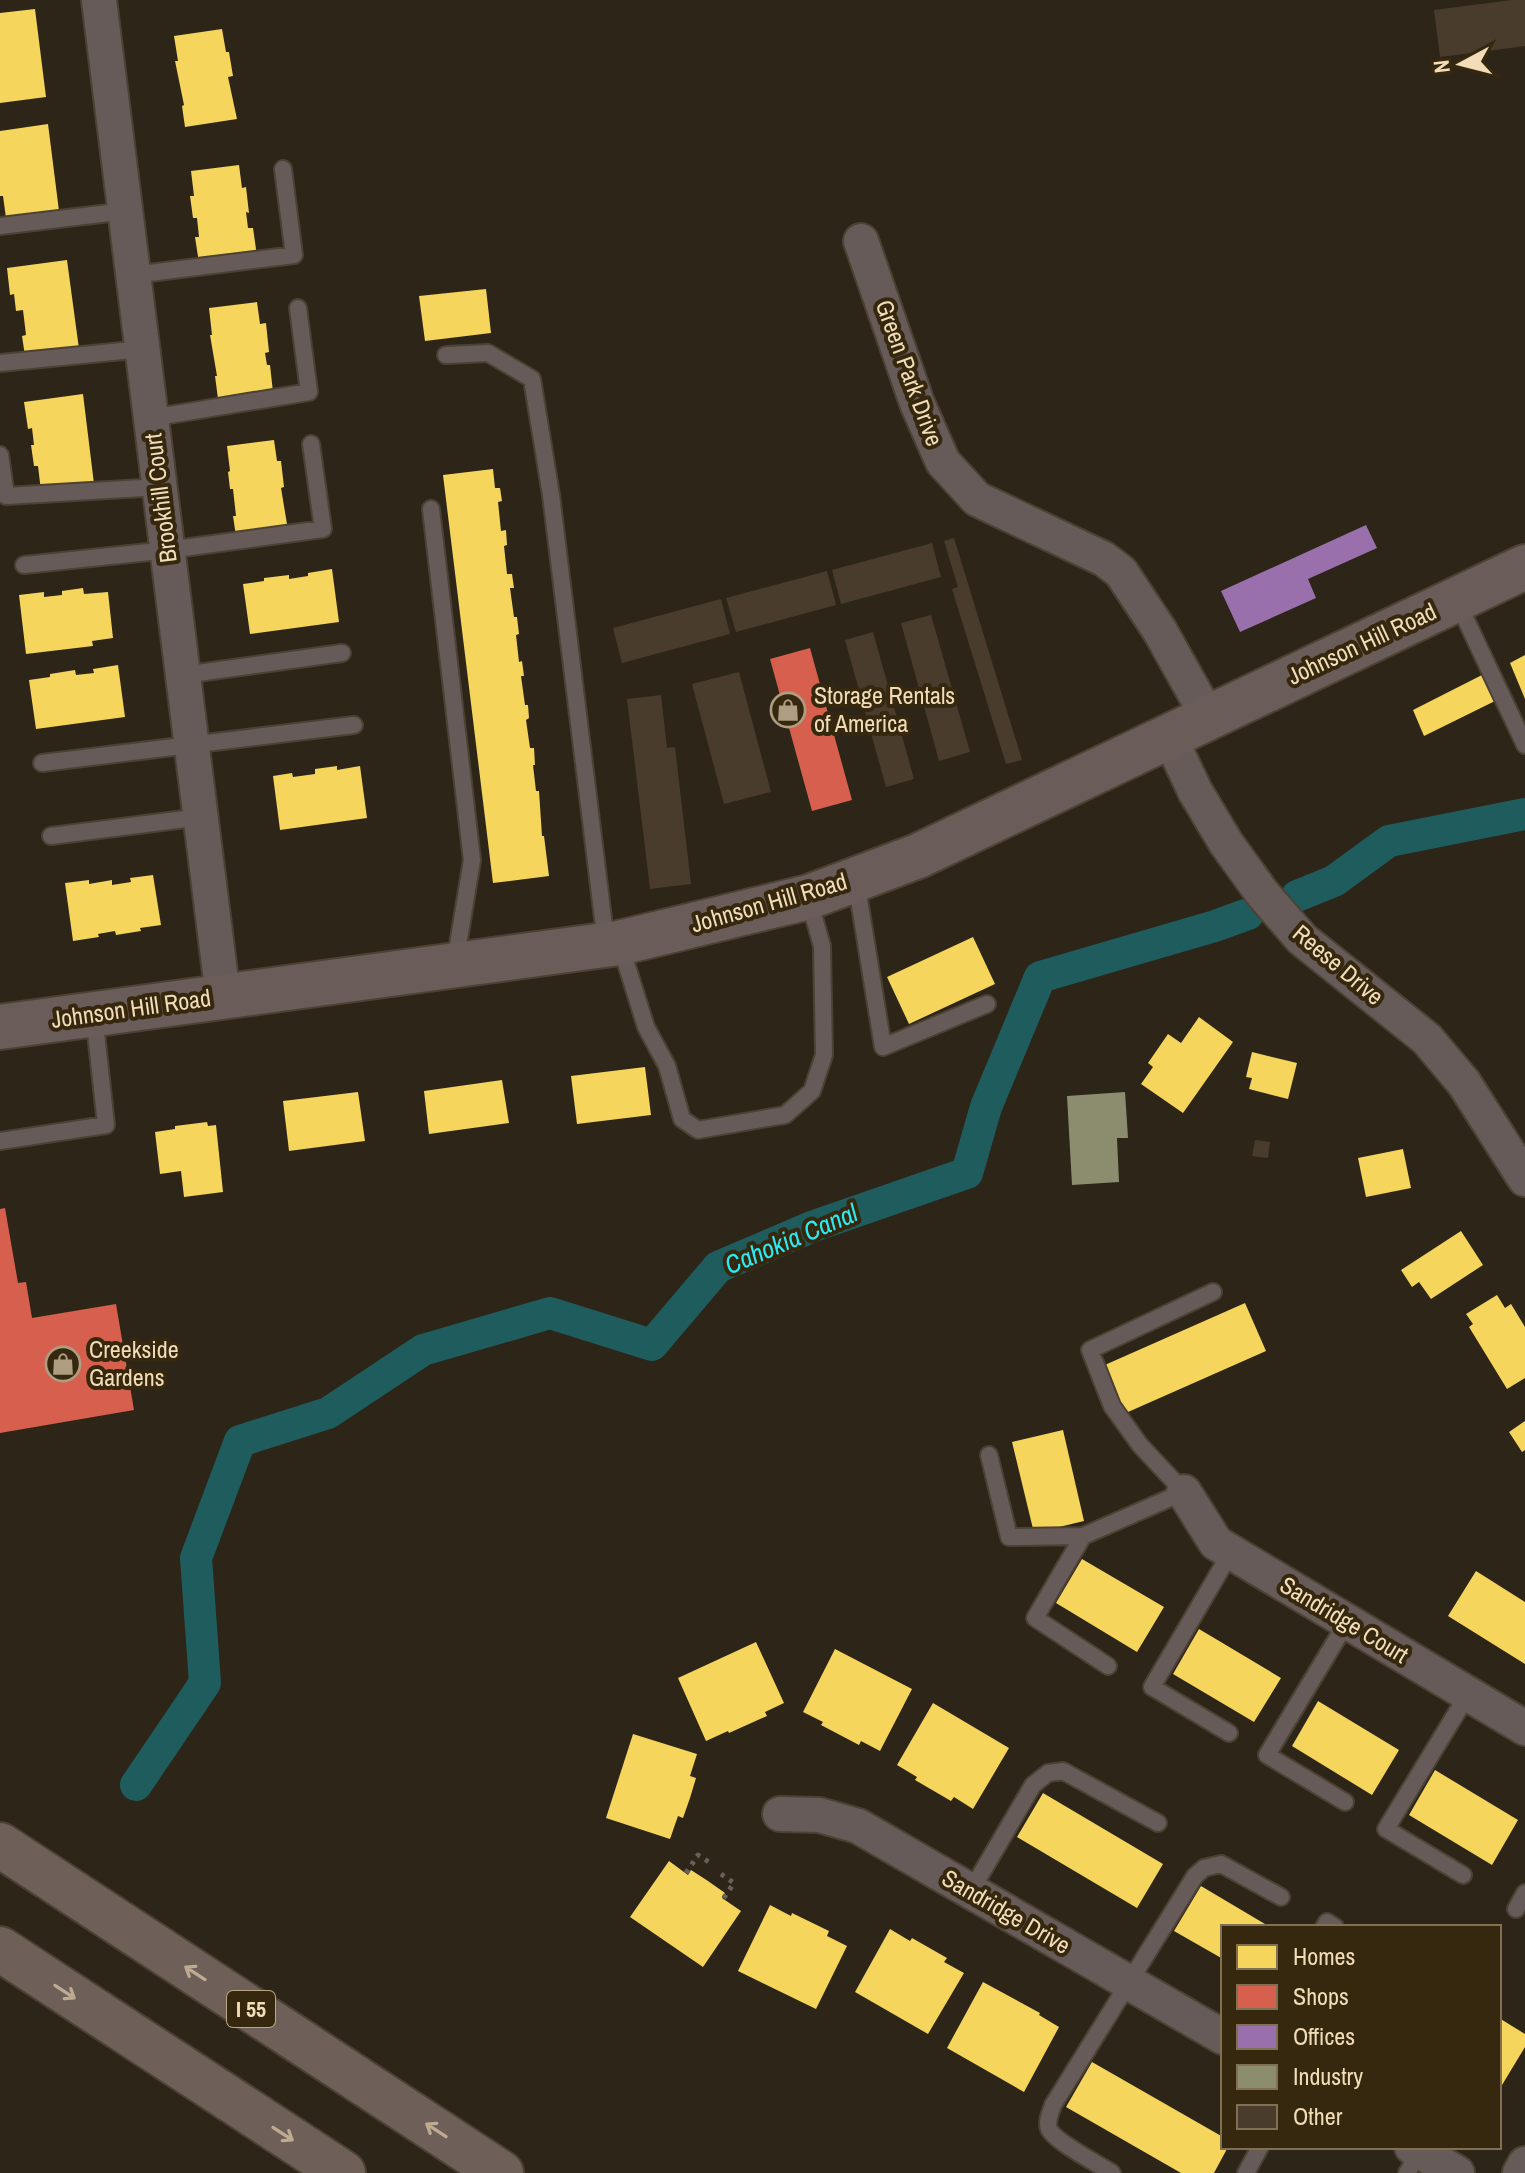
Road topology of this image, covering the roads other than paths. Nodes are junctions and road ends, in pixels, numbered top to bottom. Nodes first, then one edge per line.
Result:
1 (99, 0) edge
2 (283, 169) dead end
3 (126, 211) junction
4 (0, 226) edge
5 (861, 241) dead end
6 (133, 275) junction
7 (298, 308) dead end
8 (143, 349) junction
9 (446, 355) dead end
10 (0, 363) edge
11 (151, 418) junction
12 (311, 444) dead end
13 (0, 455) edge
14 (160, 487) junction
15 (431, 509) dead end
16 (168, 550) junction
17 (24, 565) dead end
18 (1525, 567) edge
19 (1456, 600) junction
20 (342, 653) dead end
21 (183, 675) junction
22 (1208, 717) junction
23 (354, 725) dead end
24 (1169, 736) junction
25 (192, 745) junction
26 (1525, 745) edge
27 (42, 763) dead end
28 (201, 817) junction
29 (51, 836) dead end
30 (855, 879) junction
31 (809, 897) junction
32 (613, 944) junction
33 (454, 965) junction
34 (223, 997) junction
35 (987, 1004) dead end
36 (94, 1014) junction
37 (0, 1027) edge
38 (0, 1141) edge
39 (1525, 1179) edge
40 (1213, 1292) dead end
41 (989, 1455) dead end
42 (1184, 1492) junction
43 (1083, 1536) junction
44 (1231, 1552) junction
45 (1347, 1622) junction
46 (1108, 1666) dead end
47 (1468, 1694) junction
48 (1525, 1728) edge
49 (1229, 1733) dead end
50 (1345, 1802) dead end
51 (780, 1814) dead end
52 (1158, 1823) dead end
53 (0, 1845) edge
54 (1463, 1875) dead end
55 (971, 1891) junction
56 (1525, 1893) edge
57 (1281, 1897) dead end
58 (1516, 1909) dead end
59 (0, 1949) edge
60 (1129, 1982) junction
61 (1221, 2036) edge
62 (1259, 2149) edge
63 (1413, 2157) edge
64 (1525, 2164) edge
65 (343, 2173) edge
66 (501, 2173) edge
67 (1112, 2173) edge
68 (1246, 2173) edge
69 (1457, 2173) edge
70 (1520, 2173) edge

1 - 3 street, Brookhill Court
2 - 6 lane
3 - 4 lane
3 - 6 street, Brookhill Court
5 - 22 street, Green Park Drive
6 - 8 street, Brookhill Court
7 - 11 lane
8 - 10 lane
8 - 11 street, Brookhill Court
9 - 32 lane
11 - 14 street, Brookhill Court
12 - 16 lane
13 - 14 lane
14 - 16 street, Brookhill Court
15 - 33 lane
16 - 17 lane
16 - 21 street, Brookhill Court
18 - 19 street, Johnson Hill Road
19 - 22 street, Johnson Hill Road
19 - 26 lane
20 - 21 lane
21 - 25 street, Brookhill Court
22 - 24 street, Johnson Hill Road
23 - 25 lane
24 - 30 street, Johnson Hill Road
24 - 39 street, Reese Drive
25 - 27 lane
25 - 28 street, Brookhill Court
28 - 29 lane
28 - 34 street, Brookhill Court
30 - 31 street, Johnson Hill Road
30 - 35 lane
31 - 32 street, Johnson Hill Road
31 - 32 lane
32 - 33 street, Johnson Hill Road
33 - 34 street, Johnson Hill Road
34 - 36 street, Johnson Hill Road
36 - 37 street, Johnson Hill Road
36 - 38 lane
40 - 42 lane
41 - 43 lane
42 - 43 lane
42 - 44 street, Sandridge Court
43 - 46 lane
44 - 45 street, Sandridge Court
44 - 49 lane
45 - 47 street, Sandridge Court
45 - 50 lane
47 - 48 street, Sandridge Court
47 - 54 lane
51 - 55 street, Sandridge Drive
52 - 55 lane
66 -> 53 highway, I 55
55 - 60 street, Sandridge Drive
56 - 58 lane
57 - 60 lane
59 -> 65 highway
60 - 61 street, Sandridge Drive
60 - 67 lane
62 - 68 lane
63 - 69 street
64 - 70 street

